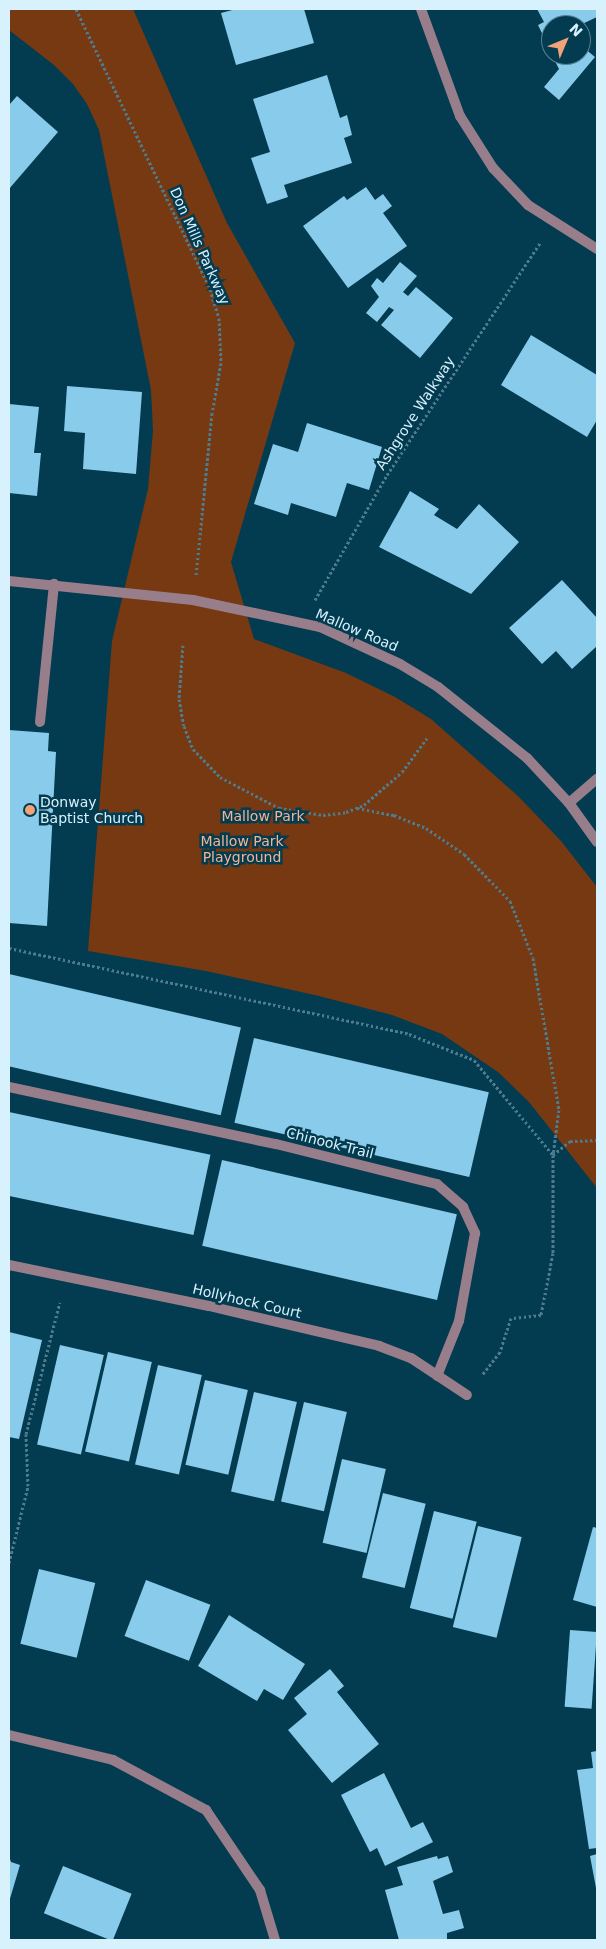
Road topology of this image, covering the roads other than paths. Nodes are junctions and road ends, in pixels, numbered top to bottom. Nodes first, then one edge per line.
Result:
1 (421, 9) edge
2 (597, 249) edge
3 (9, 581) edge
4 (54, 584) junction
5 (40, 722) dead end
6 (597, 779) edge
7 (569, 803) junction
8 (597, 842) edge
9 (9, 1087) edge
10 (9, 1266) edge
11 (437, 1376) junction
12 (467, 1395) road end
13 (9, 1735) edge
14 (274, 1940) edge

1 - 2 street
3 - 4 street, Mallow Road
4 - 5 street
4 - 7 street, Mallow Road
6 - 7 street
7 - 8 street, Mallow Road
9 - 11 street, Chinook Trail
10 - 11 street, Hollyhock Court
11 - 12 street, Hollyhock Court
13 - 14 street

